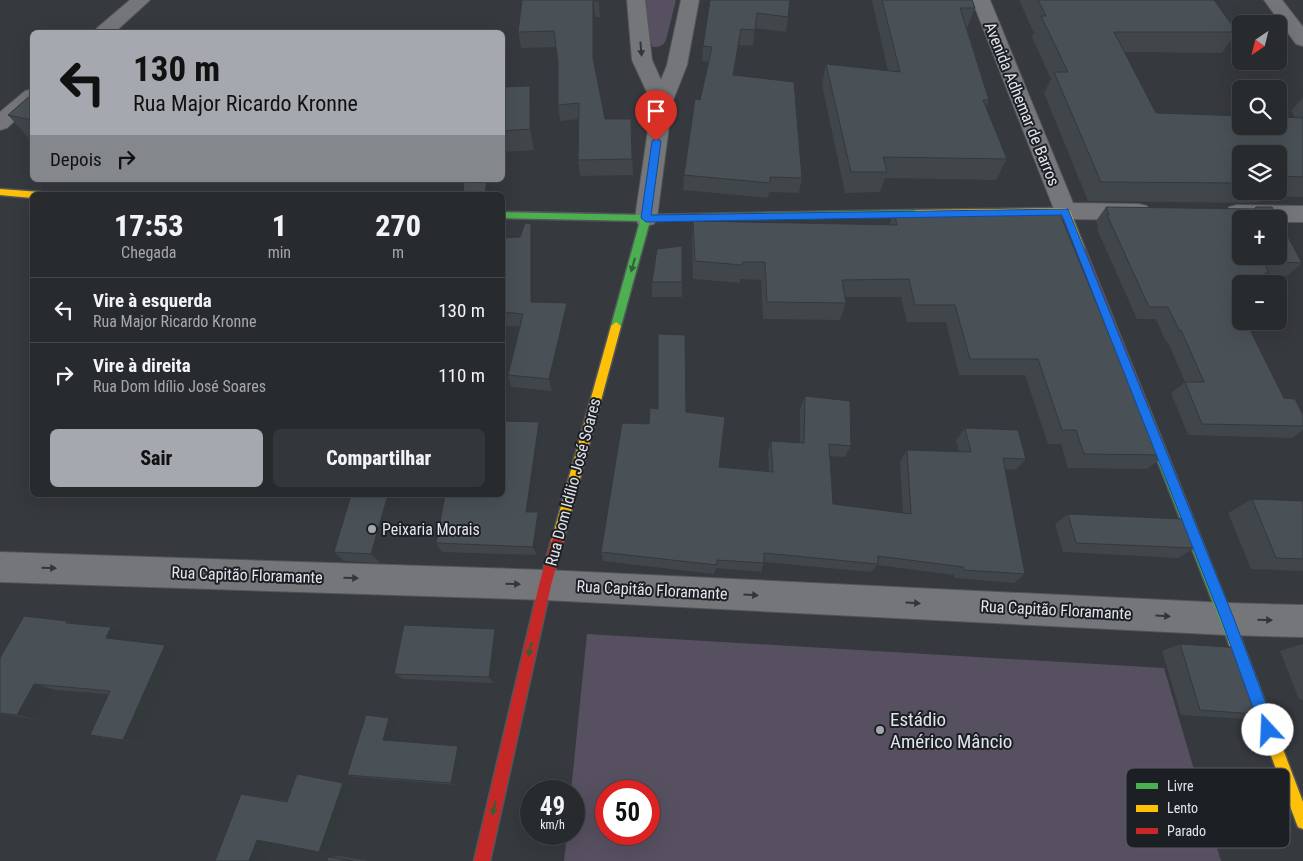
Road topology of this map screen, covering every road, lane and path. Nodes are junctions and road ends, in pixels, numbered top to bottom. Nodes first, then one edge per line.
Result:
1 (141, 0) edge
2 (636, 0) edge
3 (690, 0) edge
4 (981, 0) edge
5 (1273, 0) edge
6 (106, 30) edge
7 (1303, 40) edge
8 (30, 97) edge
9 (662, 103) junction
10 (0, 123) edge
11 (0, 192) edge
12 (30, 194) edge
13 (1065, 211) junction
14 (1164, 212) edge
15 (1214, 213) edge
16 (1303, 214) edge
17 (505, 215) edge
18 (646, 218) junction
19 (0, 567) edge
20 (545, 585) junction
21 (1227, 619) junction
22 (1303, 621) edge
23 (1283, 768) edge
24 (1290, 787) edge
25 (1303, 822) edge
26 (482, 861) edge

1 - 6 street
2 -> 9 street
3 - 9 street, Rua Dom Idílio José Soares
4 - 13 street, Avenida Adhemar de Barros
5 - 7 street
8 - 10 street
9 - 18 street, Rua Dom Idílio José Soares
11 - 12 main road
13 - 14 street
13 - 18 main road
13 - 21 main road, Avenida Adhemar de Barros
15 - 16 street
17 - 18 main road
18 -> 20 main road, Rua Dom Idílio José Soares
19 -> 20 street, Rua Capitão Floramante
20 -> 21 street, Rua Capitão Floramante
20 -> 26 main road, Rua Dom Idílio José Soares
21 -> 22 street, Rua Capitão Floramante
21 - 23 main road, Avenida Adhemar de Barros
24 - 25 main road, Avenida Adhemar de Barros

